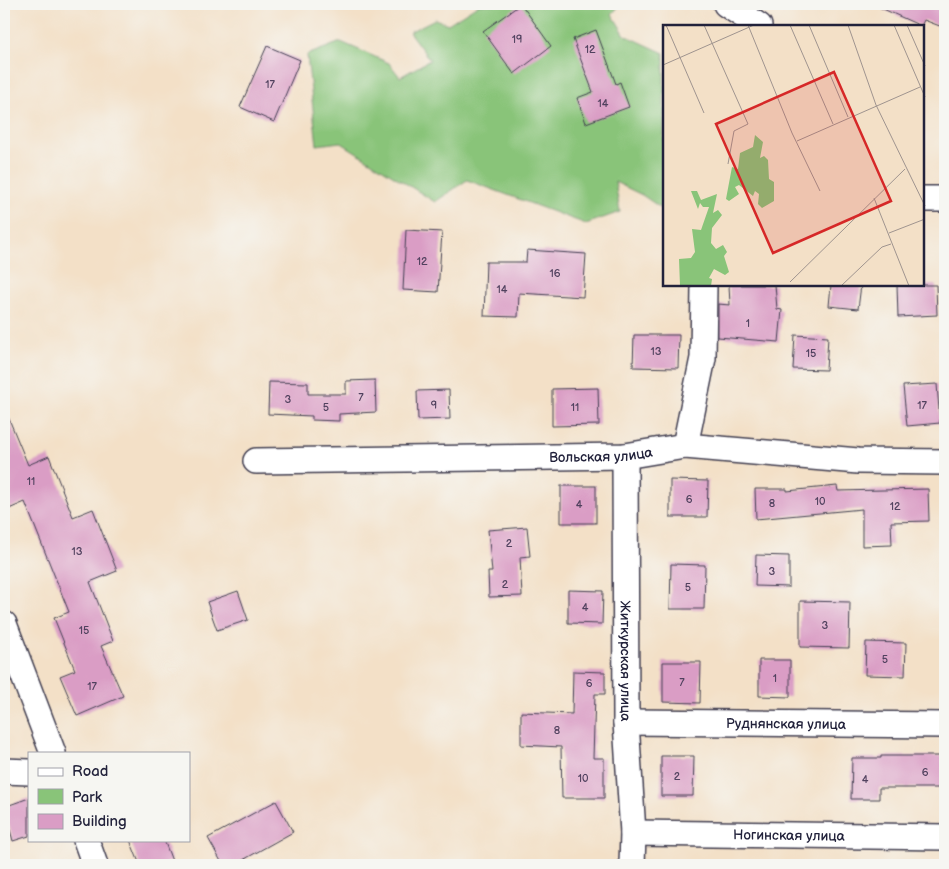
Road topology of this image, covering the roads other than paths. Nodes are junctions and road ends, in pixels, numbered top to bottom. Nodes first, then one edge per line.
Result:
1 (726, 4) edge
2 (758, 25) edge
3 (924, 199) edge
4 (945, 199) edge
5 (704, 286) edge
6 (685, 446) junction
7 (625, 456) junction
8 (256, 461) dead end
9 (945, 462) edge
10 (4, 624) edge
11 (626, 722) junction
12 (945, 726) edge
13 (53, 752) edge
14 (4, 771) edge
15 (28, 772) edge
16 (633, 833) junction
17 (945, 837) edge
18 (87, 842) edge
19 (95, 865) edge
20 (632, 865) edge

1 - 2 street
3 - 4 street
5 - 6 street
6 - 7 street, Вольская улица
6 - 9 street, Вольская улица
7 - 8 street, Вольская улица
7 - 11 street, Житкурская улица
10 - 13 street
11 - 12 street, Руднянская улица
11 - 16 street, Житкурская улица
14 - 15 street
16 - 17 street, Ногинская улица
16 - 20 street, Житкурская улица
18 - 19 street

